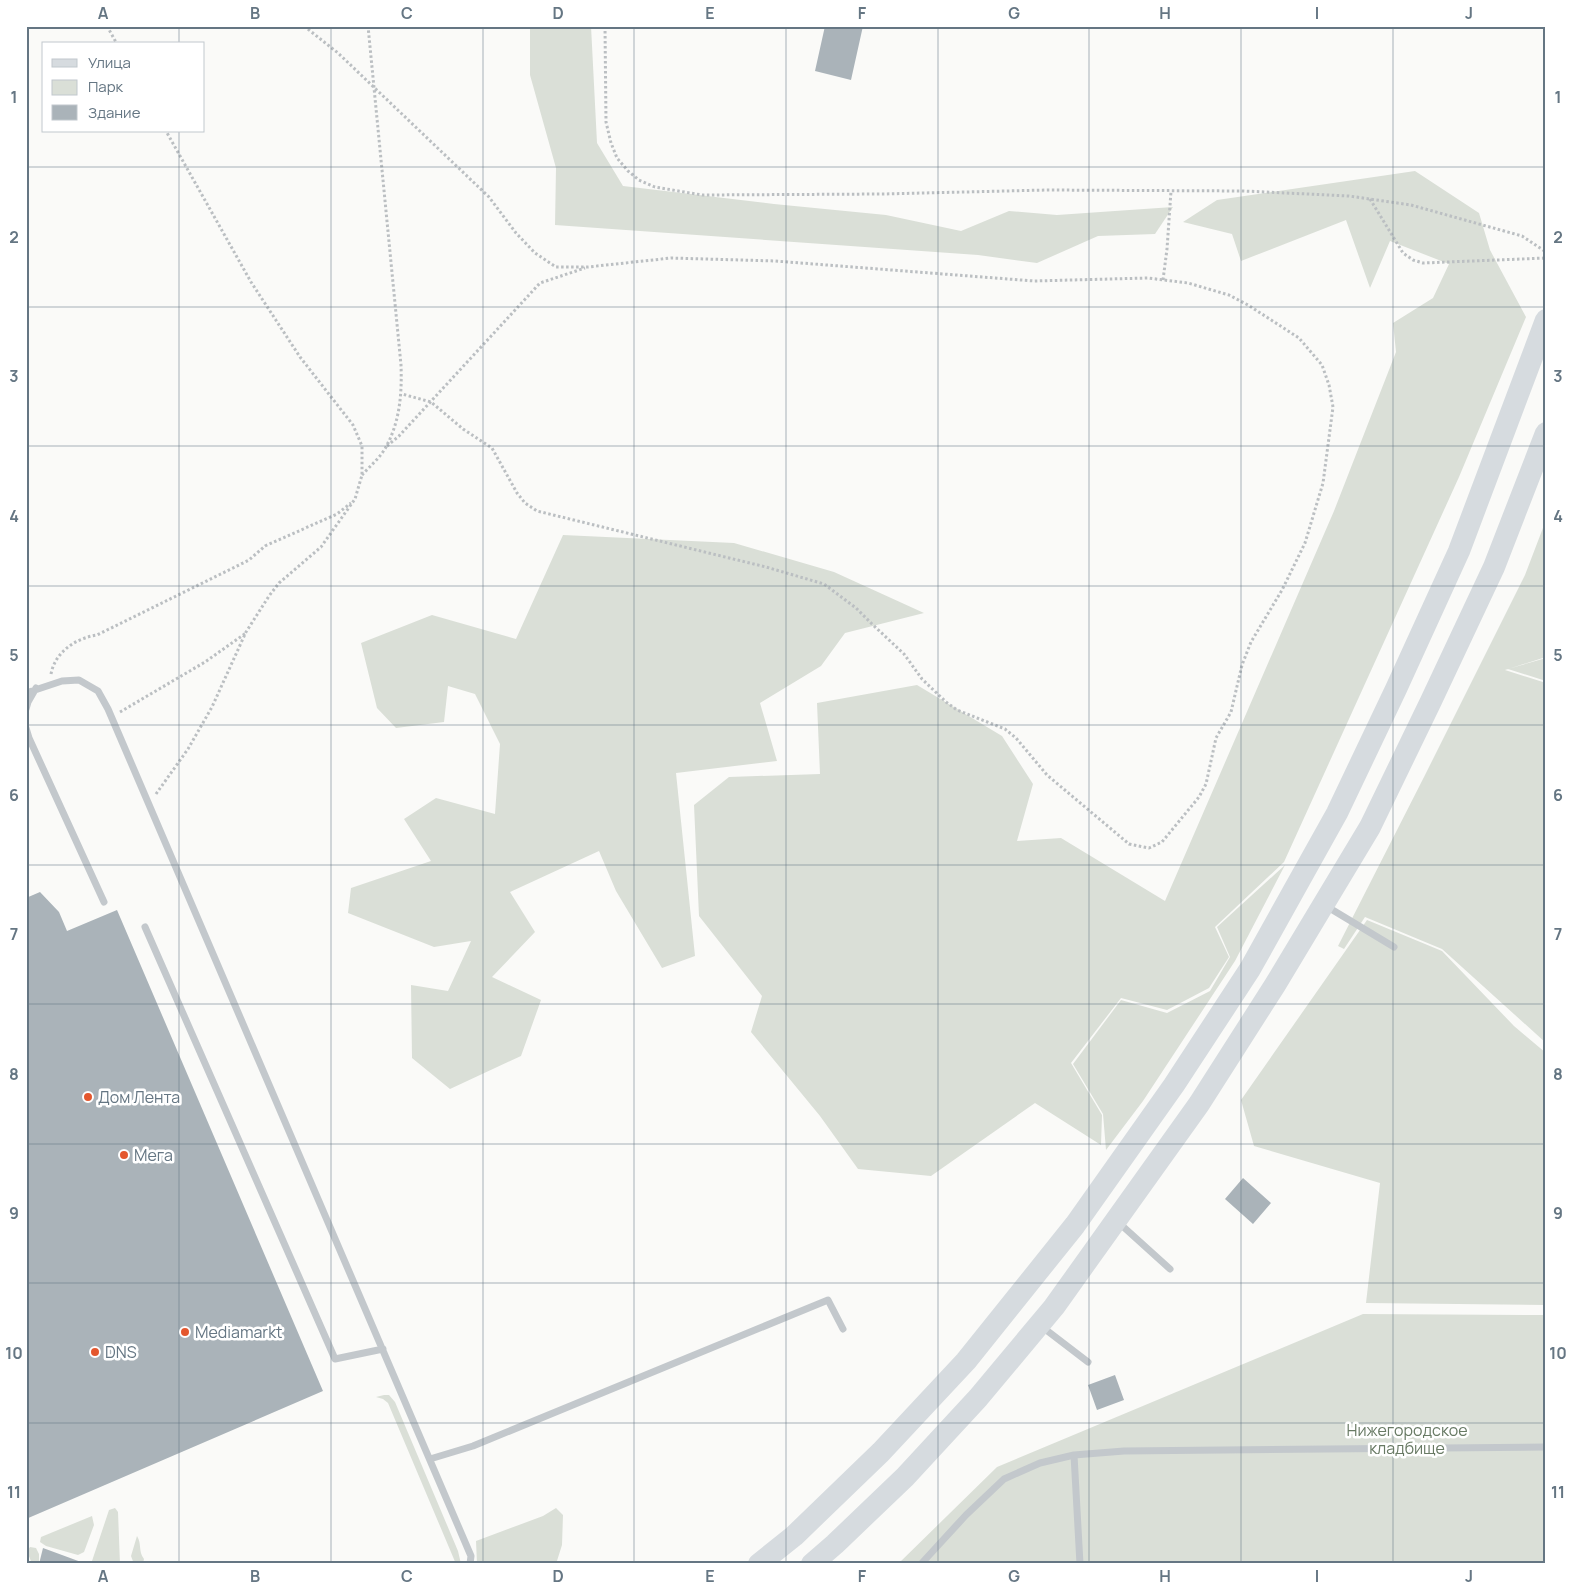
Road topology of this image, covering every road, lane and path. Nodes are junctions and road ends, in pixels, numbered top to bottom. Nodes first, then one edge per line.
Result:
1 (107, 26) edge
2 (304, 26) edge
3 (368, 26) edge
4 (605, 26) edge
5 (116, 42) edge
6 (374, 88) junction
7 (167, 132) edge
8 (1172, 191) junction
9 (1370, 198) junction
10 (1546, 252) edge
11 (1546, 258) edge
12 (588, 267) junction
13 (1162, 280) junction
14 (1546, 320) edge
15 (402, 394) junction
16 (431, 402) junction
17 (1546, 433) edge
18 (386, 447) junction
19 (362, 474) junction
20 (355, 499) junction
21 (246, 632) junction
22 (49, 685) junction
23 (37, 688) junction
24 (26, 693) edge
25 (26, 709) edge
26 (111, 717) junction
27 (26, 728) edge
28 (149, 804) junction
29 (104, 902) dead end
30 (1323, 904) junction
31 (144, 927) dead end
32 (1394, 947) dead end
33 (1116, 1221) junction
34 (1170, 1268) dead end
35 (1039, 1325) junction
36 (843, 1329) dead end
37 (383, 1349) junction
38 (1088, 1362) dead end
39 (1546, 1447) edge
40 (1074, 1454) junction
41 (430, 1459) junction
42 (470, 1564) edge
43 (759, 1564) edge
44 (812, 1564) edge
45 (921, 1564) edge
46 (1080, 1564) edge

1 - 5 path
2 - 6 path
3 - 6 path
4 - 8 path
6 - 12 path
6 - 15 path
7 - 19 path
8 - 9 path
8 - 13 path
9 - 10 path
9 - 11 path
12 - 13 path
12 - 16 path
13 - 16 path
14 - 43 main road
15 - 16 path
15 - 18 path
16 - 18 path
17 - 30 main road
18 - 19 path
19 - 20 path
20 - 21 path
20 - 22 path
21 - 26 path
21 - 28 path
22 - 23 lane
22 - 26 lane
23 - 24 lane
23 - 25 lane
26 - 28 lane
27 - 29 lane
28 - 37 lane
30 - 32 lane
30 - 33 main road
31 - 37 lane
33 - 34 lane
33 - 35 main road
35 - 38 lane
35 - 44 main road
36 - 41 lane
37 - 41 lane
39 - 40 lane
40 - 45 lane
40 - 46 lane
41 - 42 lane

